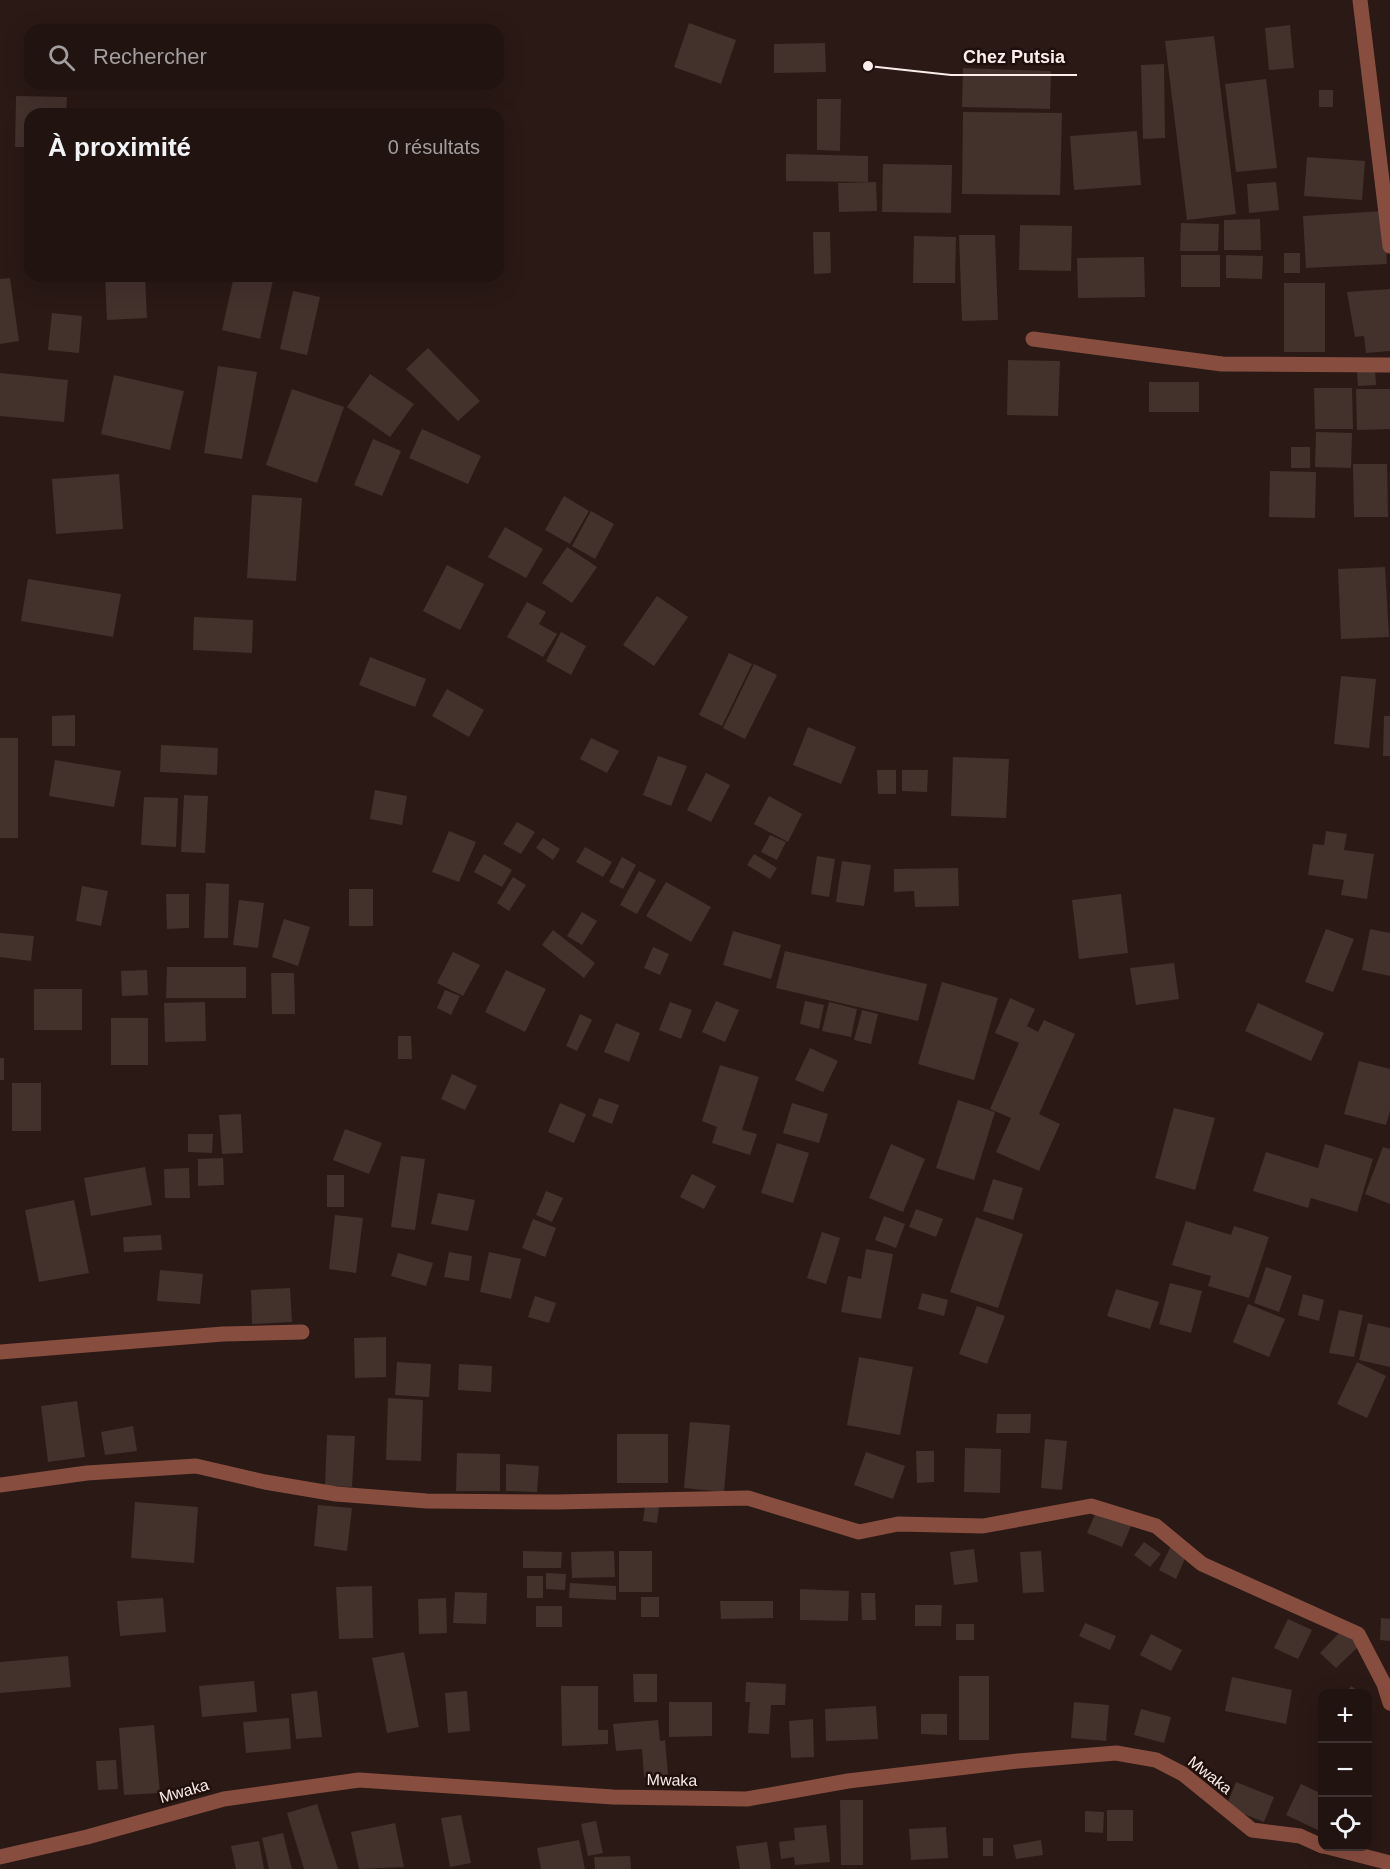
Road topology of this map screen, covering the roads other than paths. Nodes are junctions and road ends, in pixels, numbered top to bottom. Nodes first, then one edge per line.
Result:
1 (1360, 0) edge
2 (1390, 246) edge
3 (1033, 339) dead end
4 (1390, 365) edge
5 (302, 1332) dead end
6 (0, 1352) edge
7 (0, 1485) edge
8 (1390, 1703) edge
9 (1318, 1844) edge
10 (1343, 1851) edge
11 (0, 1857) edge
12 (1390, 1863) edge

1 - 2 street
3 - 4 street
5 - 6 street
7 - 8 street
9 - 11 street, Mwaka
10 - 12 street, Mwaka

